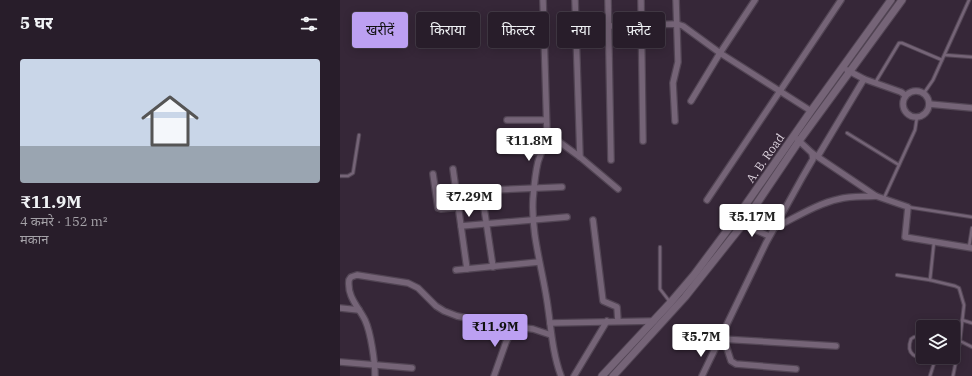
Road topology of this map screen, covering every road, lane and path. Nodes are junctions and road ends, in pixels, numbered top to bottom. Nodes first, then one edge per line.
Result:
1 (543, 0) edge
2 (576, 0) edge
3 (608, 0) edge
4 (641, 0) edge
5 (676, 0) edge
6 (755, 0) edge
7 (841, 0) edge
8 (891, 0) edge
9 (902, 0) edge
10 (969, 0) edge
11 (576, 12) edge
12 (641, 12) edge
13 (665, 24) edge
14 (677, 24) junction
15 (605, 26) edge
16 (608, 26) junction
17 (613, 26) edge
18 (577, 48) edge
19 (642, 48) edge
20 (720, 53) junction
21 (945, 55) junction
22 (972, 57) edge
23 (942, 60) junction
24 (843, 68) junction
25 (850, 73) junction
26 (864, 79) junction
27 (875, 84) junction
28 (782, 92) junction
29 (924, 93) junction
30 (905, 95) junction
31 (691, 101) dead end
32 (929, 104) junction
33 (972, 108) edge
34 (811, 111) junction
35 (917, 117) junction
36 (507, 120) dead end
37 (546, 120) junction
38 (674, 121) dead end
39 (847, 133) dead end
40 (547, 134) junction
41 (359, 135) dead end
42 (797, 138) junction
43 (643, 141) dead end
44 (503, 150) dead end
45 (541, 152) junction
46 (812, 153) junction
47 (818, 156) junction
48 (580, 157) junction
49 (611, 160) dead end
50 (899, 165) junction
51 (454, 169) dead end
52 (433, 174) dead end
53 (340, 176) edge
54 (562, 187) dead end
55 (534, 188) junction
56 (618, 189) dead end
57 (491, 190) dead end
58 (876, 196) junction
59 (884, 199) junction
60 (707, 200) dead end
61 (483, 201) dead end
62 (459, 207) junction
63 (908, 207) junction
64 (567, 217) dead end
65 (972, 217) edge
66 (533, 219) junction
67 (594, 220) dead end
68 (487, 224) junction
69 (743, 224) junction
70 (461, 226) junction
71 (774, 228) junction
72 (972, 228) edge
73 (769, 236) junction
74 (934, 242) junction
75 (660, 247) dead end
76 (970, 248) edge
77 (539, 262) junction
78 (493, 267) junction
79 (467, 269) junction
80 (456, 270) dead end
81 (897, 275) dead end
82 (930, 280) junction
83 (671, 302) junction
84 (340, 308) edge
85 (359, 310) junction
86 (654, 320) junction
87 (962, 320) junction
88 (607, 321) junction
89 (618, 321) junction
90 (550, 323) junction
91 (972, 323) edge
92 (514, 327) junction
93 (552, 335) junction
94 (916, 337) edge
95 (722, 339) junction
96 (960, 341) joint
97 (836, 346) dead end
98 (972, 347) edge
99 (916, 356) edge
100 (340, 362) edge
101 (933, 364) edge
102 (955, 364) edge
103 (375, 365) junction
104 (412, 368) dead end
105 (796, 369) dead end
106 (703, 375) edge
107 (375, 376) edge
108 (494, 376) edge
109 (561, 376) edge
110 (574, 376) edge
111 (602, 376) edge
112 (613, 376) edge
113 (930, 376) edge
114 (953, 376) edge

1 - 37 street
2 - 11 street
3 - 16 street
4 - 12 street
5 - 14 street
6 - 20 street
7 - 28 street
8 - 24 main road, A. B. Road
9 - 25 main road, A. B. Road
10 - 21 lane
13 - 14 street
14 - 20 street
14 - 38 street
15 - 16 street
16 - 17 street
16 - 49 street
18 - 48 street
19 - 43 street
20 - 28 street
20 - 31 street
21 - 22 lane
21 - 23 lane
23 - 27 lane
23 - 29 lane
24 - 25 street
24 - 34 main road, A. B. Road
25 - 26 street
25 - 42 main road, A. B. Road
26 - 27 street
26 - 47 street
27 - 30 street
28 - 34 street
28 - 60 street
29 - 30 street
29 - 32 street
30 - 35 street
32 - 33 street
32 - 35 street
34 - 42 main road, A. B. Road
35 - 50 lane
36 - 37 street
37 - 40 street
39 - 50 lane
40 - 45 street
40 - 48 street
41 - 53 lane
42 - 46 street
42 - 69 main road, A. B. Road
42 - 83 main road, A. B. Road
44 - 45 street
45 - 55 street
46 - 47 street
46 - 71 street
47 - 58 street
48 - 56 street
50 - 59 lane
51 - 62 street
52 - 62 street
54 - 55 street
55 - 57 street
55 - 66 street
58 - 59 street
58 - 71 street
59 - 63 street
61 - 68 street
62 - 70 street
63 - 65 lane
63 - 74 street
64 - 66 street
66 - 68 street
66 - 77 street
67 - 89 street
68 - 70 street
68 - 78 street
69 - 73 street
69 - 112 main road, A. B. Road
70 - 79 street
71 - 73 street
72 - 76 lane
73 - 95 street
74 - 76 street
74 - 82 lane
75 - 83 lane
77 - 78 street
77 - 90 street
78 - 79 street
79 - 80 street
81 - 82 lane
82 - 87 lane
83 - 86 main road, A. B. Road
84 - 85 street
85 - 92 street
85 - 103 street
86 - 89 street
86 - 111 main road, A. B. Road
87 - 91 lane
87 - 96 lane
88 - 89 street
88 - 90 street
88 - 110 street
90 - 93 street
92 - 93 street
92 - 108 street
93 - 109 street
94 - 99 lane
95 - 97 street
95 - 105 street
95 - 106 street
96 - 98 lane
100 - 103 street
101 - 113 lane
102 - 114 lane
103 - 104 street
103 - 107 street

